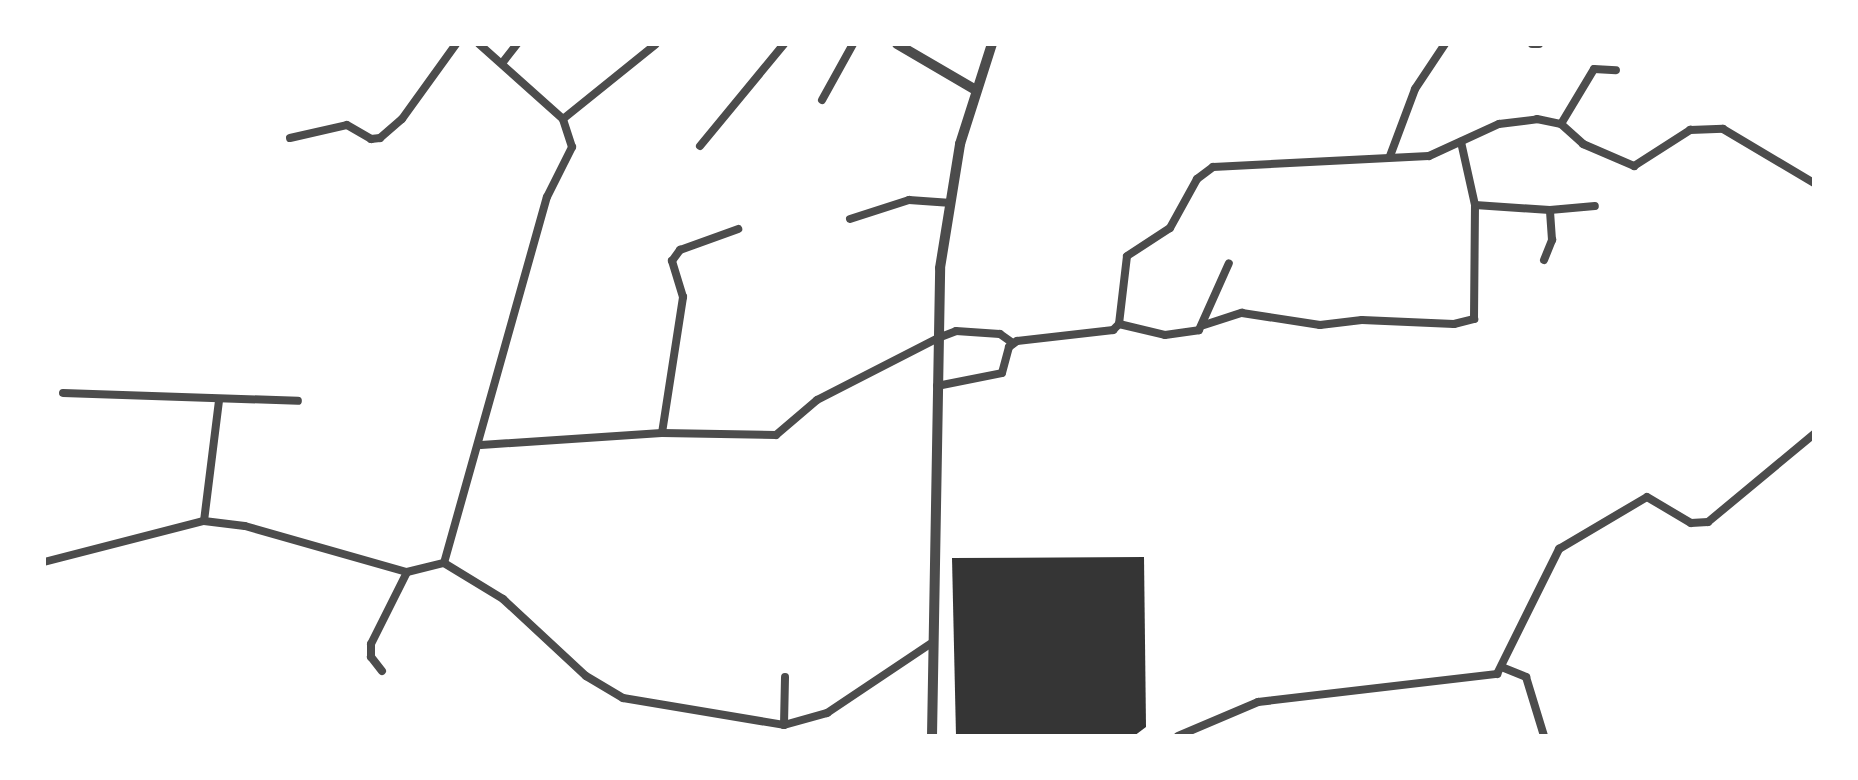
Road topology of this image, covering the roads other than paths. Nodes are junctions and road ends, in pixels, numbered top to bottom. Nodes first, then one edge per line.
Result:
1 (456, 44) edge
2 (479, 44) edge
3 (517, 44) edge
4 (656, 44) edge
5 (784, 44) edge
6 (853, 44) edge
7 (897, 44) edge
8 (992, 44) edge
9 (1445, 44) edge
10 (1532, 44) edge
11 (1539, 44) edge
12 (503, 62) junction
13 (1616, 70) dead end
14 (974, 89) junction
15 (822, 100) dead end
16 (563, 119) junction
17 (1561, 124) junction
18 (290, 138) dead end
19 (1461, 142) junction
20 (700, 146) dead end
21 (1390, 156) junction
22 (1814, 183) edge
23 (948, 203) junction
24 (1475, 205) junction
25 (1595, 206) dead end
26 (1550, 210) junction
27 (850, 219) dead end
28 (738, 229) dead end
29 (1544, 260) dead end
30 (1229, 263) dead end
31 (1119, 324) junction
32 (1204, 325) junction
33 (938, 338) junction
34 (1013, 343) junction
35 (937, 386) junction
36 (63, 393) dead end
37 (219, 400) junction
38 (298, 401) dead end
39 (662, 433) junction
40 (1814, 434) edge
41 (481, 445) junction
42 (204, 521) junction
43 (44, 562) edge
44 (444, 563) junction
45 (407, 572) junction
46 (930, 644) junction
47 (1504, 668) junction
48 (382, 671) dead end
49 (785, 677) dead end
50 (784, 725) junction
51 (932, 736) edge
52 (1178, 736) edge
53 (1544, 736) edge

1 - 18 street
2 - 12 street
3 - 12 street
4 - 16 street
5 - 20 street
6 - 15 street
7 - 14 street
8 - 14 street
9 - 21 street
10 - 11 street
12 - 16 street
13 - 17 street
14 - 23 street
16 - 41 street
17 - 19 street
17 - 22 street
19 - 21 street
19 - 24 street
21 - 31 street
23 - 27 street
23 - 33 street
24 - 26 street
24 - 32 street
25 - 26 street
26 - 29 street
28 - 39 street
30 - 32 street
31 - 32 street
31 - 34 street
33 - 34 street
33 - 35 street
33 - 39 street
34 - 35 street
35 - 46 street
36 - 37 street
37 - 38 street
37 - 42 street
39 - 41 street
40 - 47 street
41 - 44 street
42 - 43 street
42 - 45 street
44 - 45 street
44 - 50 street
45 - 48 street
46 - 50 street
46 - 51 street
47 - 52 street
47 - 53 street
49 - 50 street

